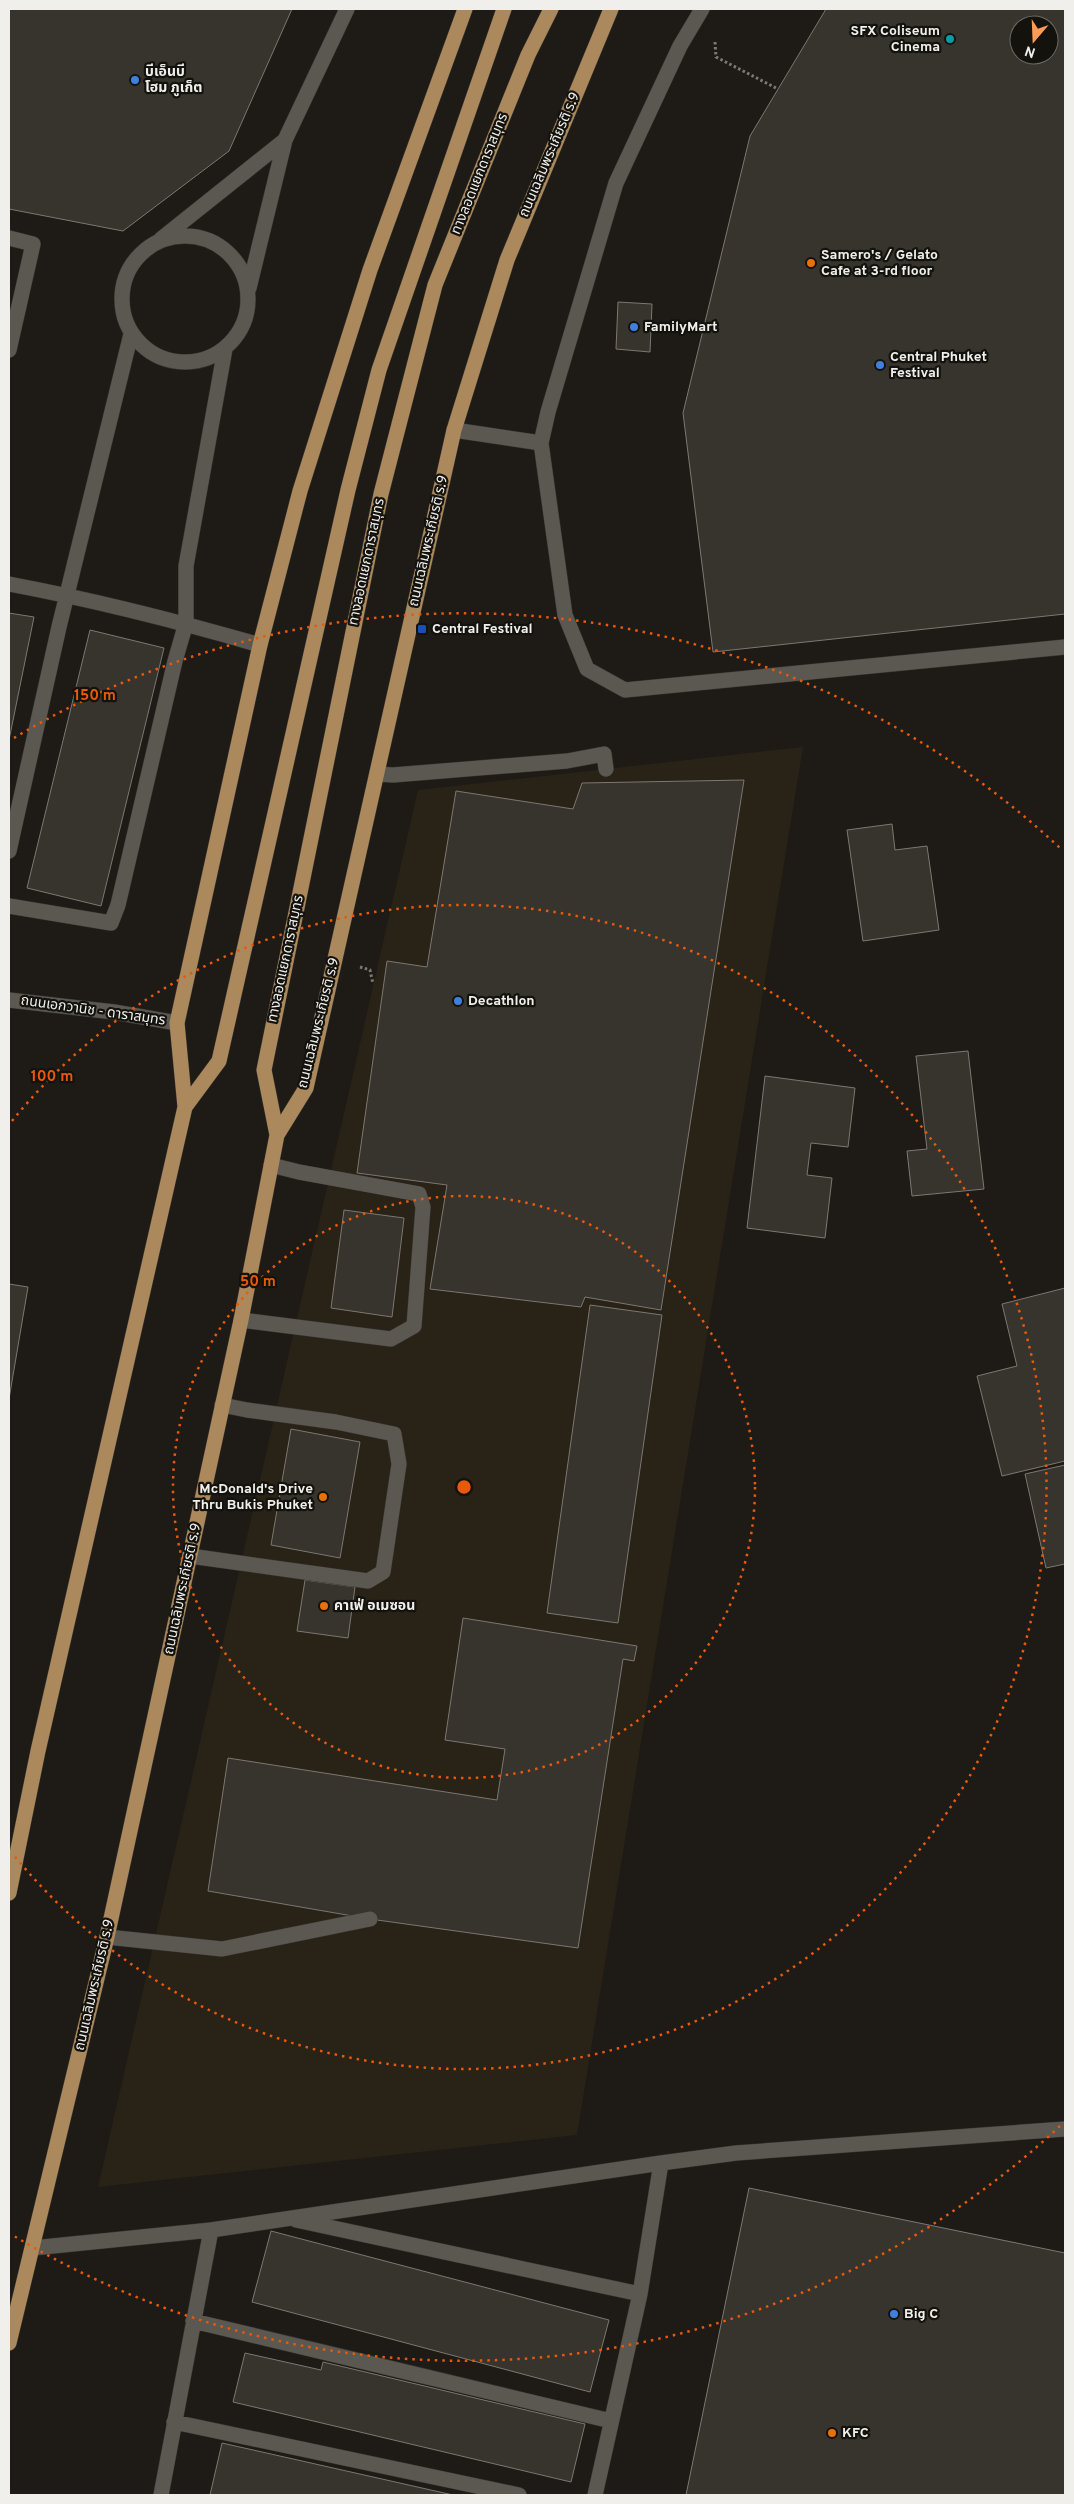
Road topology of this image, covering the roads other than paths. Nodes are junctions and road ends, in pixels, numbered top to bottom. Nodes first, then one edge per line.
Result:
1 (347, 9) edge
2 (465, 9) edge
3 (504, 9) edge
4 (551, 9) edge
5 (611, 9) edge
6 (702, 9) edge
7 (285, 140) junction
8 (9, 238) edge
9 (156, 243) junction
10 (247, 295) junction
11 (131, 334) junction
12 (225, 349) junction
13 (9, 350) edge
14 (454, 430) junction
15 (541, 443) junction
16 (9, 584) edge
17 (67, 595) junction
18 (186, 623) junction
19 (260, 645) junction
20 (1065, 647) edge
21 (606, 769) dead end
22 (377, 774) junction
23 (9, 851) edge
24 (9, 906) edge
25 (9, 1000) edge
26 (177, 1023) junction
27 (185, 1107) junction
28 (277, 1135) junction
29 (271, 1165) junction
30 (241, 1320) junction
31 (222, 1405) junction
32 (190, 1556) junction
33 (9, 1892) edge
34 (370, 1919) dead end
35 (107, 1937) junction
36 (1065, 2129) edge
37 (661, 2163) junction
38 (287, 2218) junction
39 (211, 2230) junction
40 (33, 2248) junction
41 (640, 2294) junction
42 (194, 2321) junction
43 (9, 2343) edge
44 (611, 2421) junction
45 (174, 2422) junction
46 (161, 2495) edge
47 (518, 2495) edge
48 (595, 2495) edge

1 - 7 street
2 - 19 main road
3 - 27 main road, ทางลอดแยกดาราสมุทร
4 - 28 main road, ทางลอดแยกดาราสมุทร
5 - 14 main road, ถนนเฉลิมพระเกียรติ ร.9
6 - 15 street
7 - 9 street
7 - 10 street
8 - 13 street
9 - 10 street
9 - 11 street
10 - 12 street
11 - 12 street
11 - 17 street
12 - 18 street
14 - 15 street
14 - 22 main road, ถนนเฉลิมพระเกียรติ ร.9
15 - 20 street
16 - 17 street
17 - 18 street
17 - 23 street
18 - 19 street
18 - 24 street
19 - 26 main road
21 - 22 street
22 - 28 main road, ถนนเฉลิมพระเกียรติ ร.9
25 - 26 street, ถนนเอกวานิช - ดาราสมุทร
26 - 27 main road
27 - 33 main road
28 - 29 main road, ถนนเฉลิมพระเกียรติ ร.9
29 - 30 main road, ถนนเฉลิมพระเกียรติ ร.9
29 - 30 street
30 - 31 main road, ถนนเฉลิมพระเกียรติ ร.9
31 - 32 main road, ถนนเฉลิมพระเกียรติ ร.9
31 - 32 street
32 - 35 main road, ถนนเฉลิมพระเกียรติ ร.9
34 - 35 street
35 - 40 main road, ถนนเฉลิมพระเกียรติ ร.9
36 - 37 street
37 - 38 street
37 - 41 street
38 - 39 street
38 - 41 street
39 - 40 street
39 - 42 street
40 - 43 main road, ถนนเฉลิมพระเกียรติ ร.9
41 - 44 street
42 - 44 street
42 - 45 street
44 - 48 street
45 - 46 street
45 - 47 street

